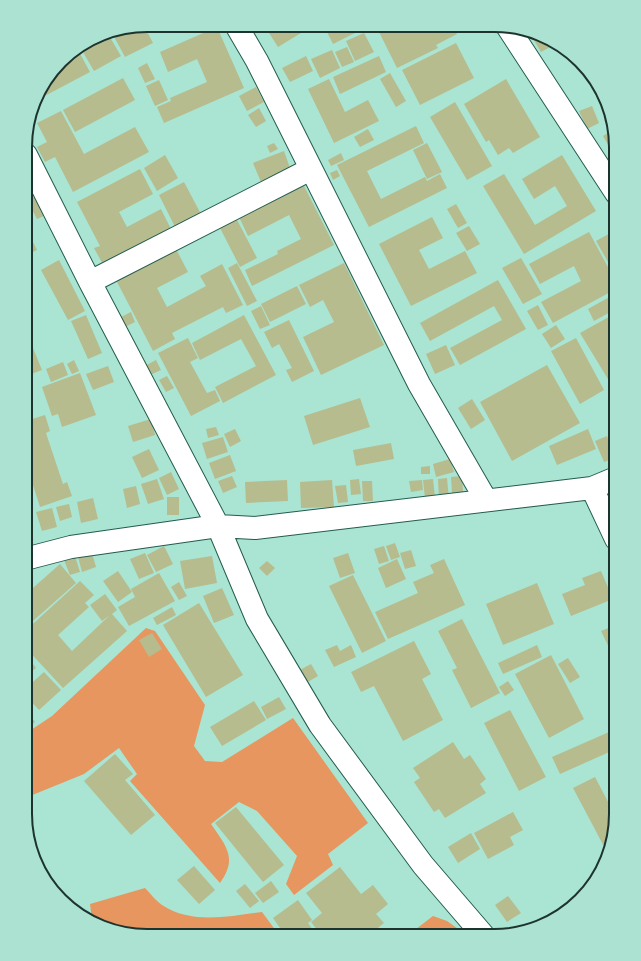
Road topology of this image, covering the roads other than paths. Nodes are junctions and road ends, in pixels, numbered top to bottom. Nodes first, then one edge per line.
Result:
1 (240, 32) edge
2 (512, 34) edge
3 (32, 167) edge
4 (312, 169) junction
5 (609, 182) edge
6 (90, 282) junction
7 (609, 481) edge
8 (592, 488) junction
9 (486, 500) junction
10 (609, 524) edge
11 (218, 526) junction
12 (32, 557) edge
13 (478, 929) edge

1 - 4 street
2 - 5 street
3 - 6 street
4 - 6 street
4 - 9 street
6 - 11 street
7 - 8 street
8 - 9 street
8 - 10 street
9 - 11 street
11 - 12 street
11 - 13 street

